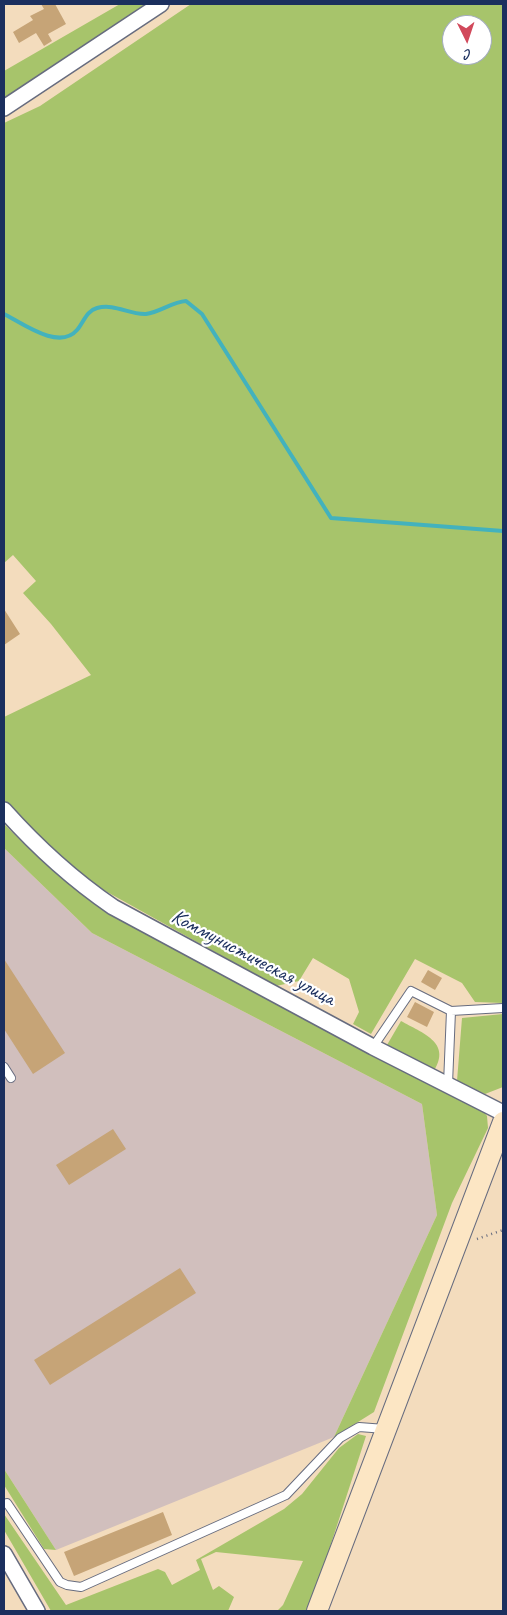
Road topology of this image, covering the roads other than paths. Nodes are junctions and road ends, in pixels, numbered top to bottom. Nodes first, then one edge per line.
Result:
1 (161, 4) edge
2 (4, 108) edge
3 (4, 810) edge
4 (503, 1008) edge
5 (451, 1011) junction
6 (373, 1047) junction
7 (4, 1067) edge
8 (11, 1078) dead end
9 (448, 1084) junction
10 (503, 1113) edge
11 (503, 1122) edge
12 (385, 1429) junction
13 (4, 1504) edge
14 (4, 1554) edge
15 (37, 1611) edge
16 (317, 1611) edge

1 - 2 street
3 - 6 street, Коммунистическая улица
4 - 5 lane
5 - 6 lane
5 - 9 lane
6 - 9 street, Коммунистическая улица
7 - 8 lane
9 - 10 street, Коммунистическая улица
11 - 12 street
12 - 13 lane
12 - 16 street
14 - 15 street

